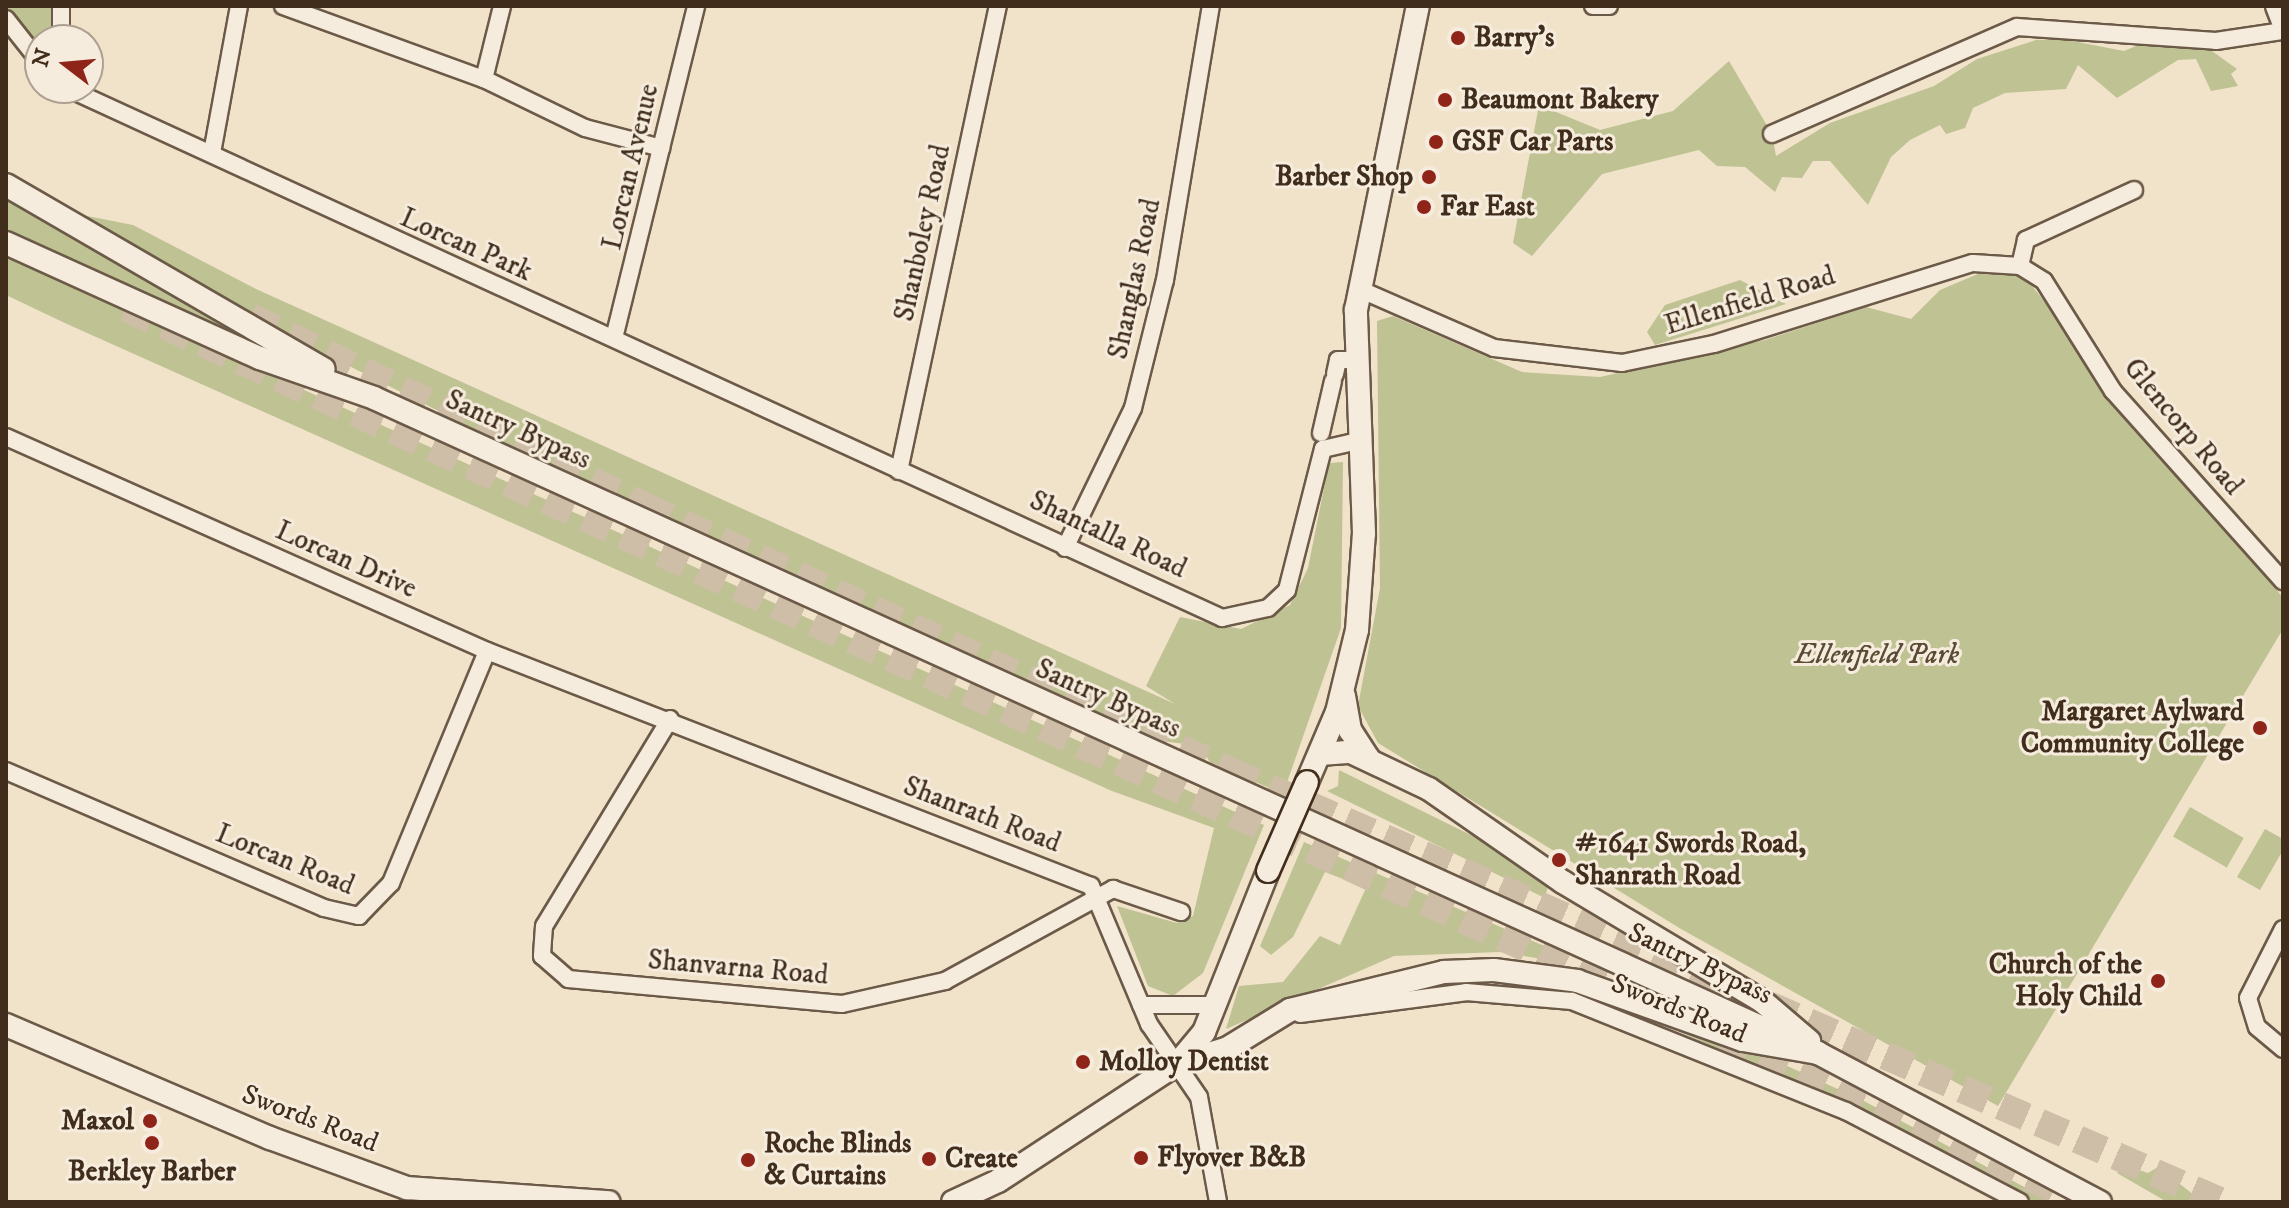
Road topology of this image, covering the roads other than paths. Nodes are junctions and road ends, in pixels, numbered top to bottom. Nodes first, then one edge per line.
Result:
1 (239, 6) edge
2 (283, 6) edge
3 (502, 6) edge
4 (696, 6) edge
5 (998, 6) edge
6 (1211, 6) edge
7 (1418, 6) edge
8 (1593, 6) edge
9 (1609, 6) edge
10 (2277, 6) edge
11 (6, 19) edge
12 (2283, 22) edge
13 (2283, 31) edge
14 (24, 42) edge
15 (484, 79) junction
16 (101, 104) edge
17 (1772, 134) dead end
18 (661, 148) junction
19 (212, 153) junction
20 (6, 185) edge
21 (2134, 190) dead end
22 (6, 243) edge
23 (2020, 266) junction
24 (1359, 289) junction
25 (614, 338) junction
26 (1355, 360) junction
27 (374, 398) junction
28 (734, 398) joint
29 (1329, 398) junction
30 (1357, 400) junction
31 (1321, 433) dead end
32 (6, 437) edge
33 (1359, 441) junction
34 (899, 471) junction
35 (1065, 548) junction
36 (2283, 581) edge
37 (487, 651) junction
38 (1343, 686) junction
39 (670, 719) junction
40 (1320, 754) junction
41 (1370, 760) junction
42 (6, 771) edge
43 (1097, 895) junction
44 (1181, 912) dead end
45 (2283, 929) edge
46 (1141, 1005) junction
47 (1211, 1005) junction
48 (1290, 1010) junction
49 (6, 1025) edge
50 (2283, 1049) edge
51 (1818, 1053) junction
52 (1177, 1064) junction
53 (570, 1201) edge
54 (609, 1202) edge
55 (953, 1202) edge
56 (1218, 1202) edge
57 (2020, 1202) edge
58 (2100, 1202) edge

1 - 19 street
2 - 15 street
3 - 15 street
4 - 18 street, Lorcan Avenue
5 - 34 street, Shanboley Road
6 - 35 street, Shanglas Road
7 - 24 main road
8 - 9 street
10 - 12 main road
11 - 14 street
13 - 17 street
15 - 18 street
16 - 19 street, Lorcan Park
18 - 25 street, Lorcan Avenue
19 - 25 street, Lorcan Park
20 - 27 main road, Santry Bypass
21 - 23 street
22 - 27 main road, Santry Bypass
23 - 24 street, Ellenfield Road
23 - 36 street, Glencorp Road
24 - 26 main road
25 - 28 street, Lorcan Park
26 - 29 street
26 - 30 main road
27 - 51 main road, Santry Bypass
28 - 34 street, Shantalla Road
29 - 30 street
29 - 31 street
30 - 33 main road
32 - 37 street, Lorcan Drive
33 - 35 street, Shantalla Road
33 - 38 main road
34 - 35 street, Shantalla Road
37 - 39 street, Lorcan Drive
37 - 42 street, Lorcan Road
38 - 40 main road
38 - 41 main road
39 - 43 street, Shanrath Road
39 - 43 street, Shanvarna Road
40 - 41 main road, Swords Road
40 - 47 main road, bridge
41 - 51 main road, Swords Road
43 - 44 street
43 - 46 street
45 - 50 street
46 - 47 street
46 - 52 street
47 - 52 main road
48 - 51 main road, Swords Road
48 - 52 main road, Swords Road
48 - 57 street, Swords Road
49 - 53 main road, Swords Road
51 - 58 main road, Swords Road
52 - 55 main road, Swords Road
52 - 56 street
53 - 54 main road, Swords Road

